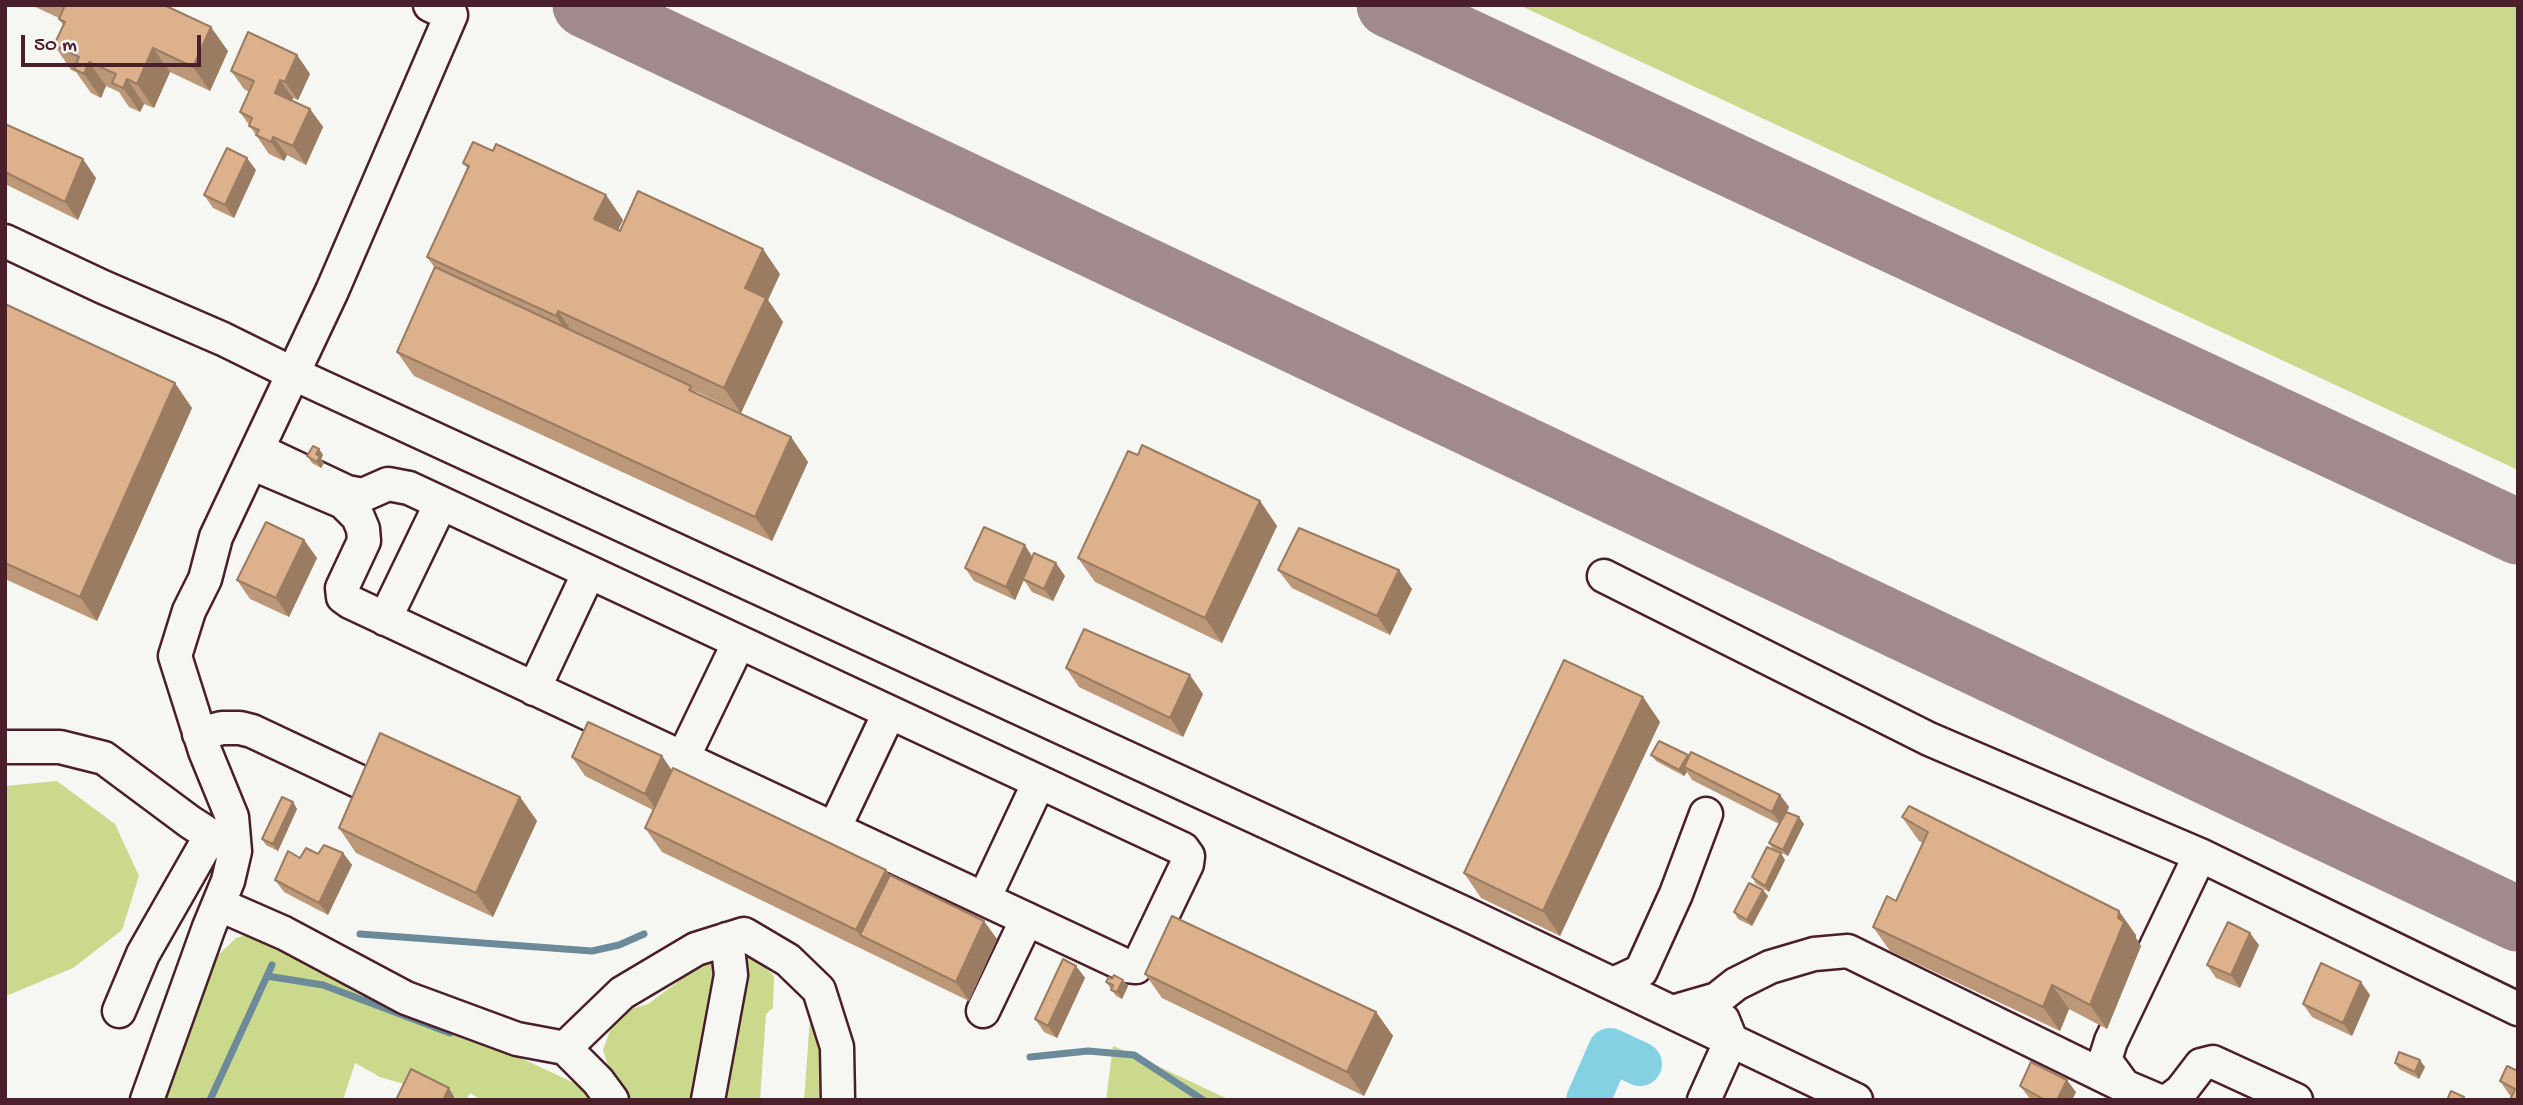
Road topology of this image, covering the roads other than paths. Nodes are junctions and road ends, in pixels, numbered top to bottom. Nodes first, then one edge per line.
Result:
1 (430, 5) edge
2 (5, 240) edge
3 (294, 374) junction
4 (255, 457) junction
5 (441, 503) junction
6 (589, 572) junction
7 (1604, 576) dead end
8 (385, 619) junction
9 (739, 642) junction
10 (534, 689) junction
11 (889, 713) junction
12 (199, 734) junction
13 (5, 747) edge
14 (683, 758) junction
15 (1039, 782) junction
16 (373, 788) edge
17 (1706, 814) dead end
18 (834, 829) junction
19 (223, 843) junction
20 (2200, 855) junction
21 (984, 899) junction
22 (220, 905) junction
23 (1027, 919) junction
24 (152, 937) junction
25 (727, 939) junction
26 (199, 955) junction
27 (1653, 994) junction
28 (1717, 999) junction
29 (2518, 1009) edge
30 (118, 1010) dead end
31 (983, 1011) dead end
32 (1731, 1040) junction
33 (565, 1048) junction
34 (2124, 1086) junction
35 (2172, 1097) edge
36 (147, 1100) edge
37 (612, 1100) edge
38 (708, 1100) edge
39 (838, 1100) edge
40 (1704, 1100) edge
41 (1856, 1100) edge
42 (2296, 1100) edge

1 - 3 lane
2 - 3 lane
3 - 4 lane
3 - 27 lane
4 - 5 lane
4 - 8 lane
4 - 12 lane
5 - 6 lane
5 - 8 lane
6 - 9 lane
6 - 10 lane
7 - 20 lane
8 - 10 lane
9 - 11 lane
9 - 14 lane
10 - 14 lane
11 - 15 lane
11 - 18 lane
12 - 16 lane
12 - 19 lane
13 - 19 lane
14 - 18 lane
15 - 21 lane
15 - 23 lane
17 - 27 lane
18 - 21 lane
19 - 22 lane
19 - 24 lane
20 - 29 lane
20 - 34 lane
21 - 23 lane
22 - 26 lane
22 - 33 lane
23 - 31 lane
24 - 26 lane
24 - 30 lane
25 - 33 lane
25 - 38 lane
25 - 39 lane
26 - 36 lane
27 - 28 lane
27 - 32 lane
28 - 32 lane
28 - 34 lane
32 - 40 lane
32 - 41 lane
33 - 37 lane
34 - 35 lane
35 - 42 lane

